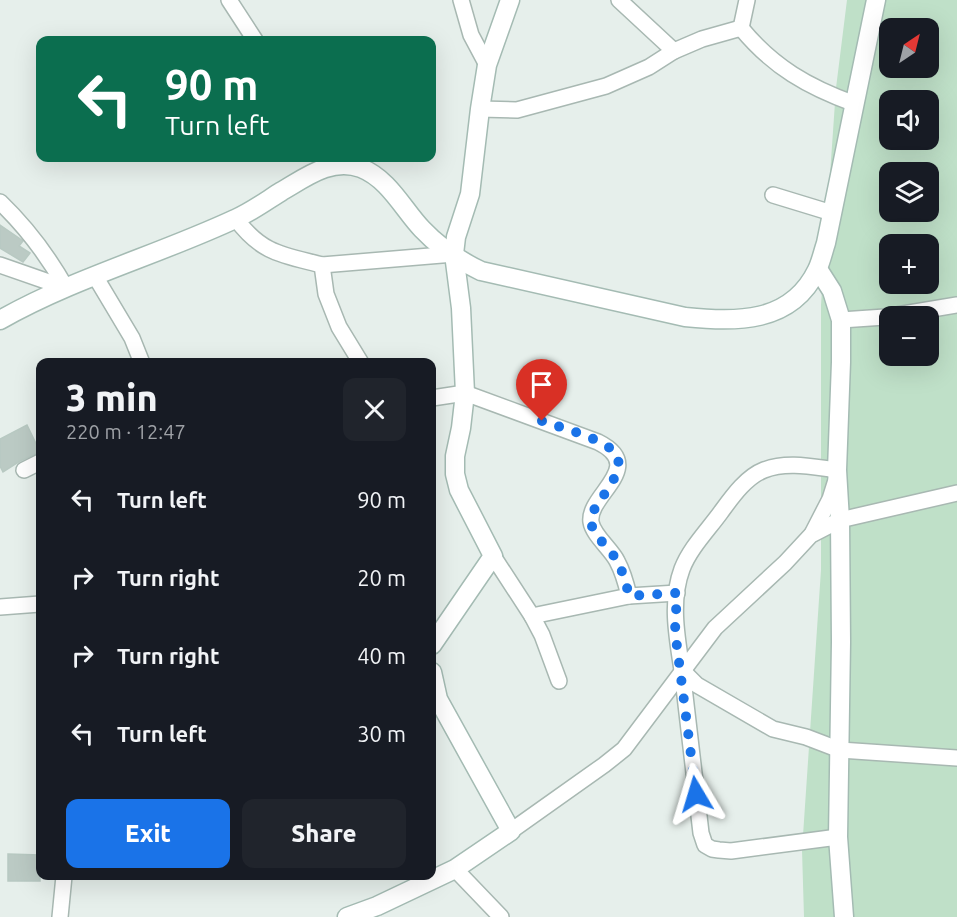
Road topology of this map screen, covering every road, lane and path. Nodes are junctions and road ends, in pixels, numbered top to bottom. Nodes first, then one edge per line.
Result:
1 (229, 0) edge
2 (461, 0) edge
3 (510, 0) edge
4 (620, 0) edge
5 (747, 0) edge
6 (876, 0) edge
7 (741, 28) junction
8 (252, 36) edge
9 (674, 51) junction
10 (488, 64) junction
11 (855, 104) junction
12 (480, 109) junction
13 (339, 162) edge
14 (345, 162) edge
15 (773, 195) dead end
16 (0, 202) edge
17 (832, 213) junction
18 (236, 219) junction
19 (454, 254) junction
20 (322, 265) junction
21 (0, 266) edge
22 (818, 269) junction
23 (95, 276) junction
24 (66, 288) junction
25 (957, 305) edge
26 (0, 320) edge
27 (841, 320) junction
28 (140, 358) edge
29 (359, 358) edge
30 (465, 393) junction
31 (436, 397) edge
32 (36, 464) edge
33 (24, 470) dead end
34 (837, 475) junction
35 (957, 493) edge
36 (840, 520) junction
37 (811, 535) junction
38 (493, 556) junction
39 (677, 593) junction
40 (629, 596) junction
41 (36, 604) edge
42 (0, 607) edge
43 (532, 616) junction
44 (436, 637) edge
45 (682, 670) junction
46 (559, 681) dead end
47 (436, 690) edge
48 (840, 750) junction
49 (957, 758) edge
50 (511, 831) junction
51 (838, 837) junction
52 (455, 869) junction
53 (436, 878) edge
54 (64, 880) edge
55 (432, 880) edge
56 (60, 917) edge
57 (347, 917) edge
58 (501, 917) edge
59 (844, 917) edge

1 - 8 street
2 - 10 street
3 - 10 street
4 - 9 street
5 - 7 street
6 - 11 street
7 - 9 street
7 - 11 street
9 - 12 street
10 - 12 street
11 - 17 street
12 - 19 street
13 - 18 street
14 - 19 street
15 - 17 street
16 - 24 street
17 - 22 street
18 - 20 street
18 - 23 street
19 - 20 street
19 - 22 street
19 - 30 street
20 - 29 street
21 - 24 street
22 - 27 street
23 - 24 street
23 - 28 street
24 - 26 street
25 - 27 street
27 - 34 street
30 - 31 street
30 - 38 street
30 - 40 street
32 - 33 street
34 - 36 street
34 - 37 street
34 - 39 street
35 - 36 street
36 - 37 street
36 - 48 street
37 - 45 street
38 - 43 street
38 - 44 street
39 - 40 street
39 - 45 street
40 - 43 street
41 - 42 street
43 - 46 street
45 - 48 street
45 - 50 street
45 - 51 street
47 - 50 street
48 - 49 street
48 - 51 street
50 - 52 street
51 - 59 street
52 - 53 street
52 - 58 street
54 - 56 street
55 - 57 street

